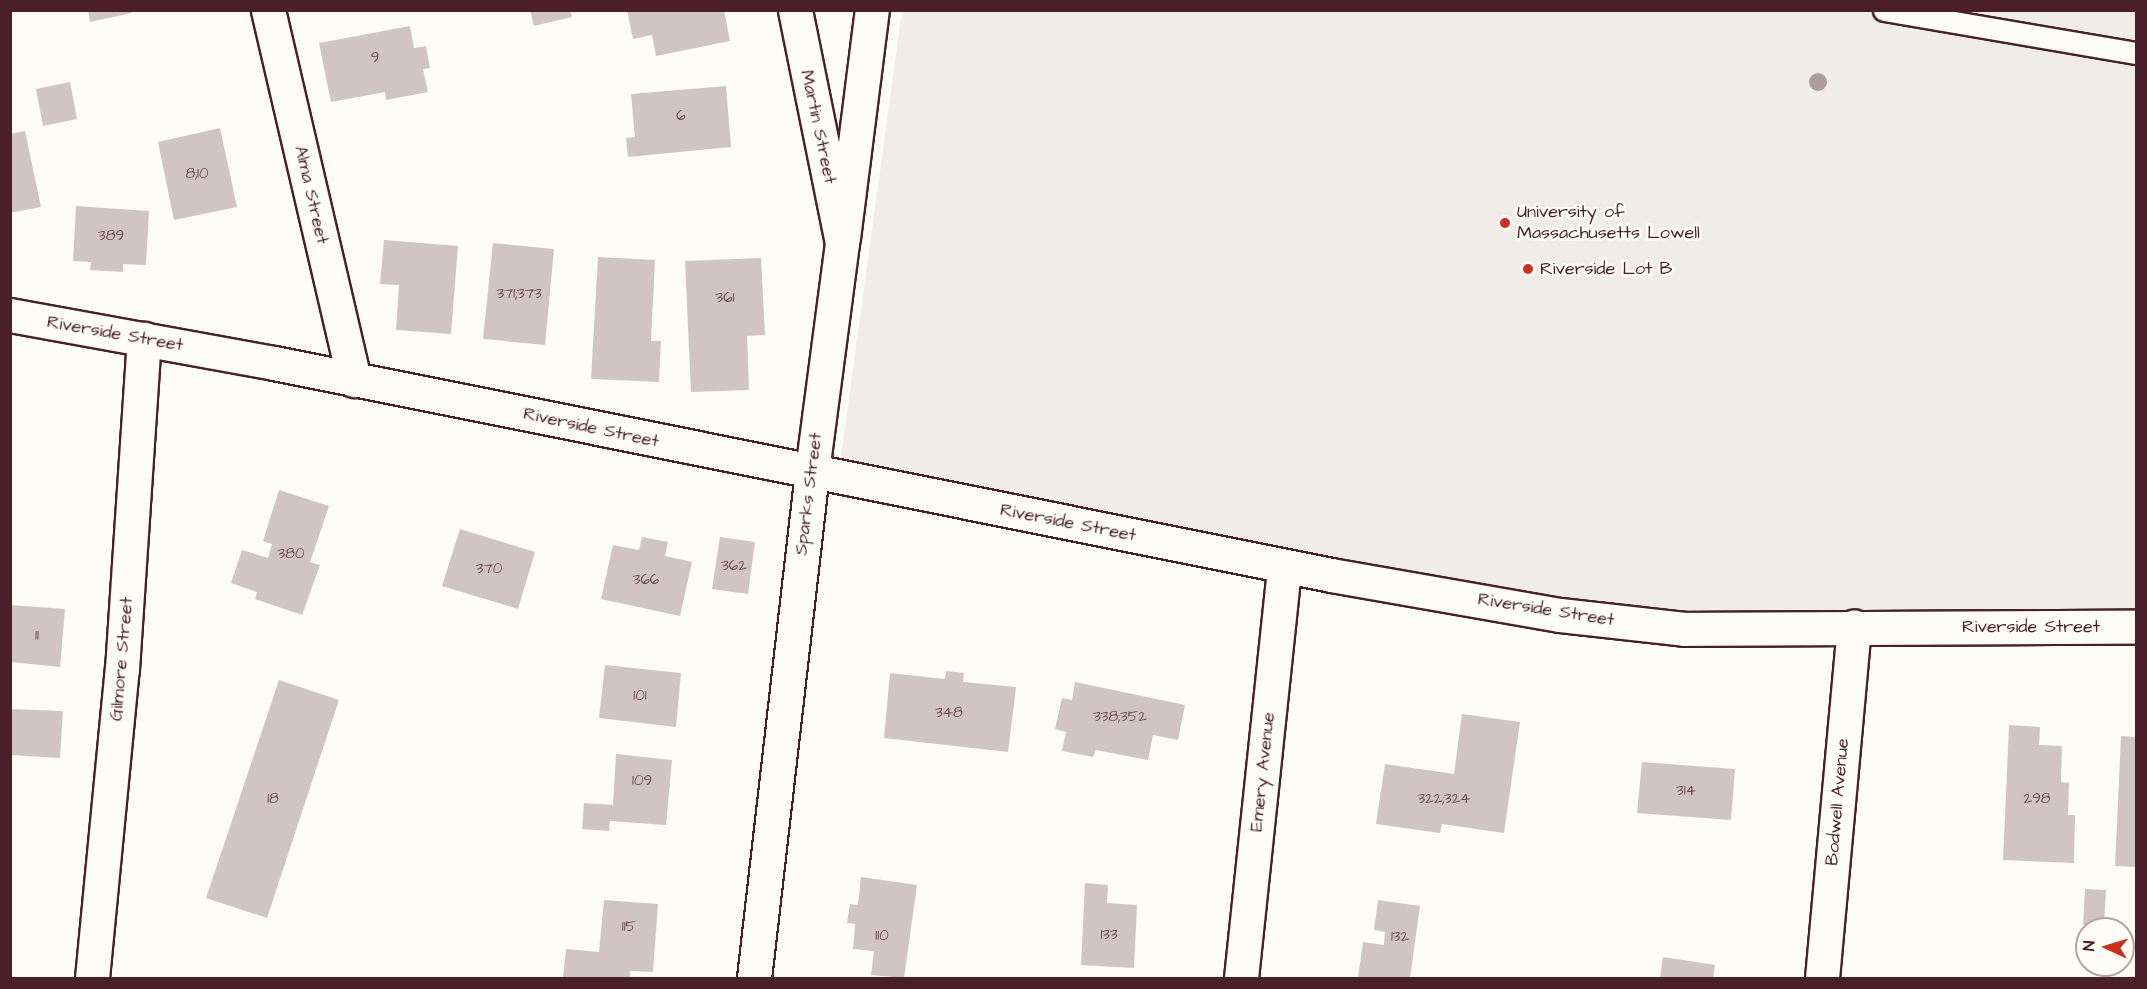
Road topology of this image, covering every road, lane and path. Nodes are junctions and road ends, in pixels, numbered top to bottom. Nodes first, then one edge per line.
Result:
1 (268, 10) edge
2 (795, 10) edge
3 (872, 10) edge
4 (1884, 10) edge
5 (2136, 53) edge
6 (842, 243) junction
7 (10, 315) edge
8 (144, 339) junction
9 (354, 380) junction
10 (812, 472) junction
11 (1284, 566) junction
12 (1854, 626) junction
13 (2136, 627) edge
14 (92, 978) edge
15 (754, 978) edge
16 (1242, 978) edge
17 (1822, 978) edge

1 - 9 street, Alma Street
2 - 6 street, Martin Street
3 - 6 street, Sparks Street
4 - 5 lane
6 - 10 street, Sparks Street
7 - 8 street, Riverside Street
8 - 9 street, Riverside Street
8 - 14 street, Gilmore Street
9 - 10 street, Riverside Street
10 - 11 street, Riverside Street
10 - 15 street, Sparks Street
11 - 12 street, Riverside Street
11 - 16 street, Emery Avenue
12 - 13 street, Riverside Street
12 - 17 street, Bodwell Avenue

